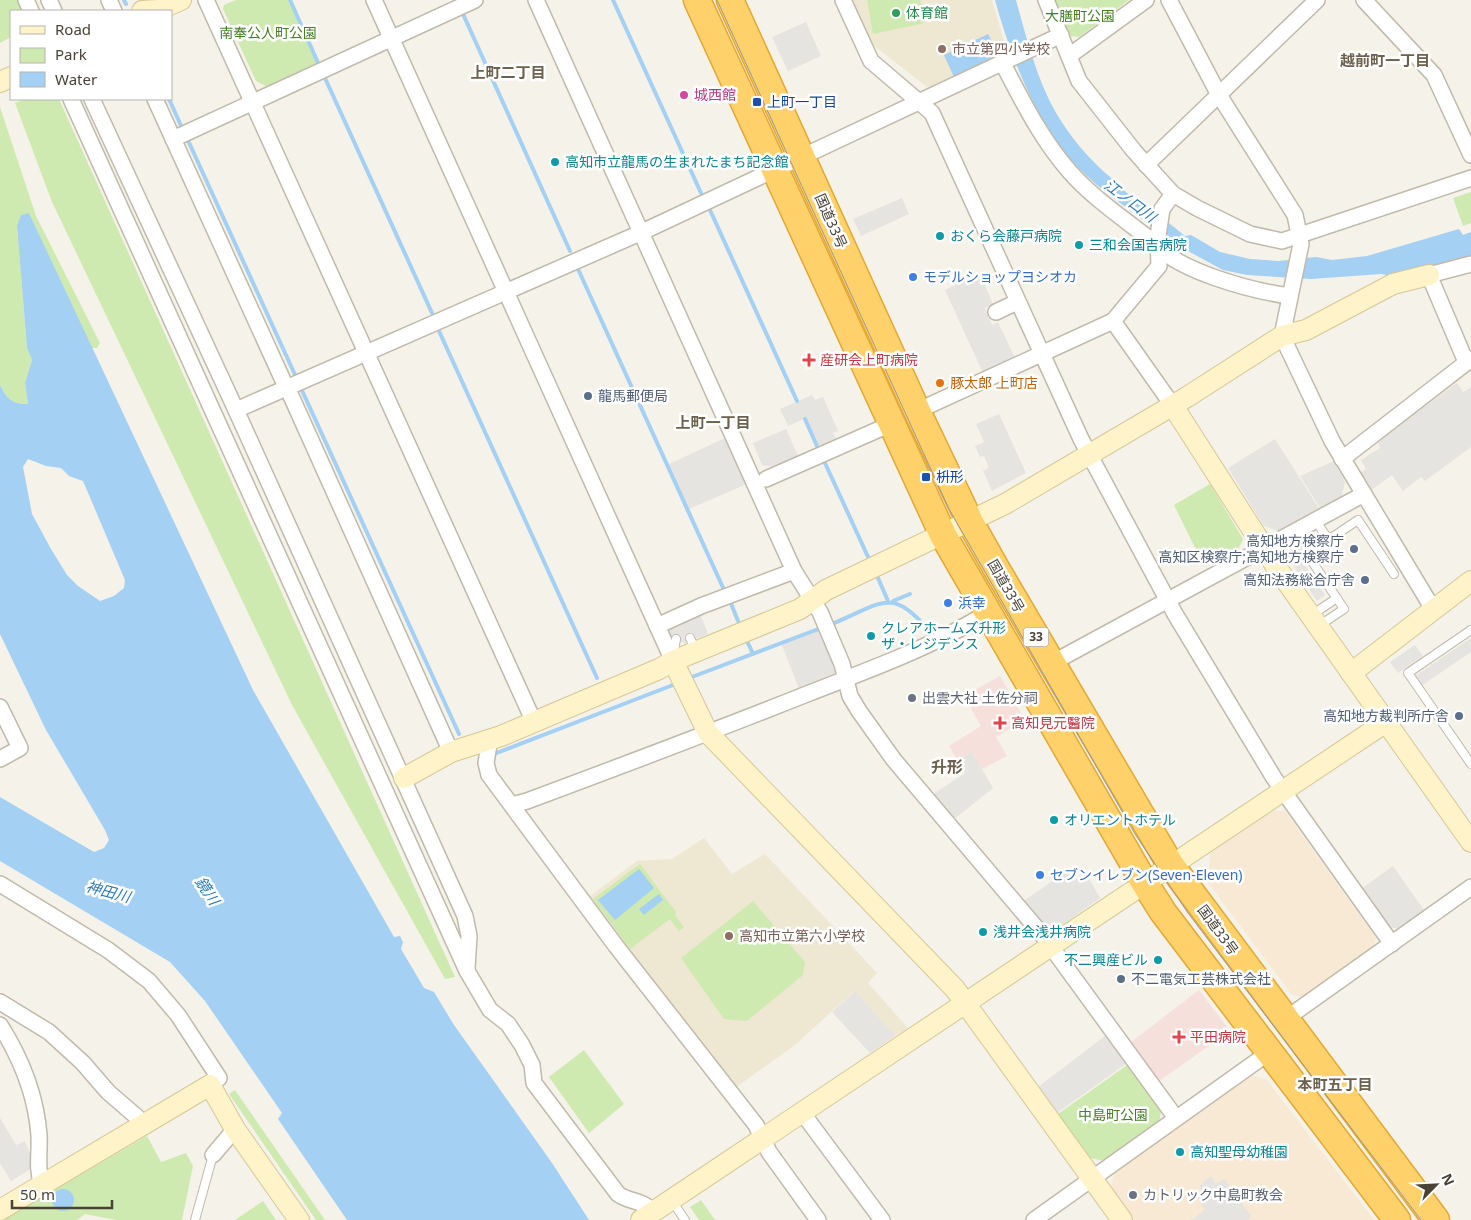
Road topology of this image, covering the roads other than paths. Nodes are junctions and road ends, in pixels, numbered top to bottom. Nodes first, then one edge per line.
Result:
1 (180, 0) edge
2 (206, 0) edge
3 (374, 0) edge
4 (475, 0) edge
5 (536, 0) edge
6 (697, 0) edge
7 (730, 0) edge
8 (843, 0) edge
9 (1046, 0) edge
10 (1146, 0) edge
11 (1169, 0) edge
12 (1318, 0) edge
13 (1364, 0) edge
14 (155, 10) edge
15 (1061, 35) junction
16 (391, 38) junction
17 (1069, 56) junction
18 (1006, 62) junction
19 (1218, 95) junction
20 (71, 100) edge
21 (92, 100) edge
22 (155, 100) edge
23 (254, 102) junction
24 (920, 102) junction
25 (173, 139) junction
26 (1471, 155) edge
27 (802, 156) junction
28 (1146, 165) junction
29 (775, 170) junction
30 (1471, 178) edge
31 (1173, 194) junction
32 (640, 233) junction
33 (1300, 234) junction
34 (1160, 252) junction
35 (1471, 264) edge
36 (1428, 274) junction
37 (506, 290) junction
38 (1291, 291) junction
39 (1017, 302) junction
40 (996, 312) dead end
41 (1113, 321) junction
42 (1282, 336) junction
43 (368, 353) junction
44 (1040, 354) junction
45 (1468, 360) edge
46 (286, 387) junction
47 (1173, 406) junction
48 (236, 410) junction
49 (917, 411) junction
50 (891, 424) junction
51 (1089, 456) junction
52 (1342, 459) junction
53 (766, 479) dead end
54 (1364, 494) junction
55 (1315, 520) junction
56 (970, 522) junction
57 (943, 536) junction
58 (1328, 540) junction
59 (1264, 548) junction
60 (794, 571) junction
61 (1394, 574) dead end
62 (1471, 581) edge
63 (1337, 598) junction
64 (813, 600) junction
65 (1167, 600) junction
66 (1433, 609) junction
67 (1319, 610) dead end
68 (987, 613) junction
69 (1326, 621) dead end
70 (657, 626) junction
71 (1471, 630) edge
72 (676, 639) dead end
73 (673, 661) junction
74 (1052, 663) junction
75 (1351, 673) junction
76 (846, 678) junction
77 (0, 707) edge
78 (534, 722) junction
79 (1386, 722) junction
80 (708, 733) junction
81 (490, 738) junction
82 (451, 752) junction
83 (0, 759) edge
84 (1471, 764) edge
85 (404, 778) junction
86 (1283, 791) junction
87 (512, 805) junction
88 (1471, 842) edge
89 (1170, 864) junction
90 (1144, 882) junction
91 (0, 884) edge
92 (1471, 887) edge
93 (1392, 944) junction
94 (1050, 945) junction
95 (467, 971) junction
96 (0, 1002) edge
97 (965, 1003) junction
98 (1284, 1020) junction
99 (0, 1025) edge
100 (1271, 1051) junction
101 (210, 1085) junction
102 (802, 1110) junction
103 (1176, 1118) junction
104 (142, 1126) junction
105 (235, 1129) junction
106 (762, 1139) junction
107 (213, 1154) joint
108 (1091, 1179) junction
109 (42, 1185) junction
110 (671, 1199) junction
111 (0, 1210) edge
112 (647, 1215) edge
113 (195, 1220) edge
114 (299, 1220) edge
115 (685, 1220) edge
116 (818, 1220) edge
117 (882, 1220) edge
118 (1034, 1220) edge
119 (1122, 1220) edge
120 (1397, 1220) edge
121 (1436, 1220) edge

1 - 14 street
2 - 23 street
3 - 16 street
4 - 16 street
5 - 32 street
6 - 29 highway, 33
7 - 27 highway, 国道33号 / 33
8 - 24 street
9 - 15 street
10 - 17 street
11 - 19 street
12 - 19 street
13 - 26 street
15 - 17 street
15 - 18 street
16 - 23 street
16 - 37 street
17 - 28 street
18 - 24 street
18 - 34 street
19 - 28 street
19 - 33 street
20 - 95 street
21 - 48 street
22 - 25 street
23 - 25 street
23 - 43 street
24 - 27 street
24 - 39 street
25 - 46 street
27 - 29 street
27 - 49 highway, 国道33号 / 33
28 - 31 street
29 - 32 street
29 - 50 highway, 33
30 - 33 street
31 - 33 street
31 - 34 street
32 - 37 street
32 - 60 street
33 - 38 street
34 - 38 street
34 - 41 street
35 - 36 street
36 - 42 street
36 - 45 street
37 - 43 street
37 - 70 street
38 - 42 street
39 - 40 street
39 - 44 street
41 - 44 street
41 - 47 street
42 - 47 street
42 - 52 street
43 - 46 street
43 - 78 street
44 - 49 street
44 - 51 street
45 - 52 street
46 - 48 street
46 - 82 street
47 - 51 street
47 - 59 street
48 - 85 street
49 - 56 highway, 国道33号 / 33
50 - 53 street
50 - 57 highway, 33
51 - 56 street
51 - 65 street
52 - 54 street
54 - 55 street
54 - 66 street
55 - 58 lane
55 - 59 street
56 - 57 street
56 - 74 highway, 国道33号 / 33
57 - 64 street
57 - 68 highway, 33
58 - 61 lane
58 - 63 lane
59 - 65 street
59 - 75 street
60 - 64 street
60 - 70 street
62 - 66 street
63 - 67 lane
63 - 69 lane
64 - 73 street
64 - 76 street
65 - 74 street
65 - 86 street
66 - 75 street
68 - 76 street
68 - 90 highway, 33
70 - 73 street
71 - 84 lane
72 - 73 lane
73 - 78 street
73 - 80 street
74 - 89 highway, 国道33号 / 33
75 - 79 street
76 - 80 street
76 - 94 street
77 - 83 street
78 - 81 street
79 - 86 street
79 - 88 street
80 - 87 street
80 - 97 street
81 - 82 street
81 - 87 street
82 - 85 street
85 - 95 street
86 - 89 street
86 - 93 street
87 - 106 street
89 - 90 street
89 - 98 highway, 国道33号 / 33
90 - 94 street
90 - 100 highway, 33
91 - 101 street
92 - 93 street
93 - 98 street
94 - 97 street
94 - 103 street
95 - 112 street
96 - 104 street
97 - 102 street
97 - 108 street
98 - 121 highway, 国道33号 / 33
99 - 109 street
100 - 103 street
100 - 120 highway, 33
101 - 104 street
101 - 105 street
102 - 106 street
102 - 117 street
103 - 108 street
104 - 109 street
105 - 107 street
105 - 114 street
106 - 110 street
106 - 116 street
107 - 113 lane
108 - 118 street
108 - 119 street
109 - 111 street
110 - 112 street
110 - 115 lane

